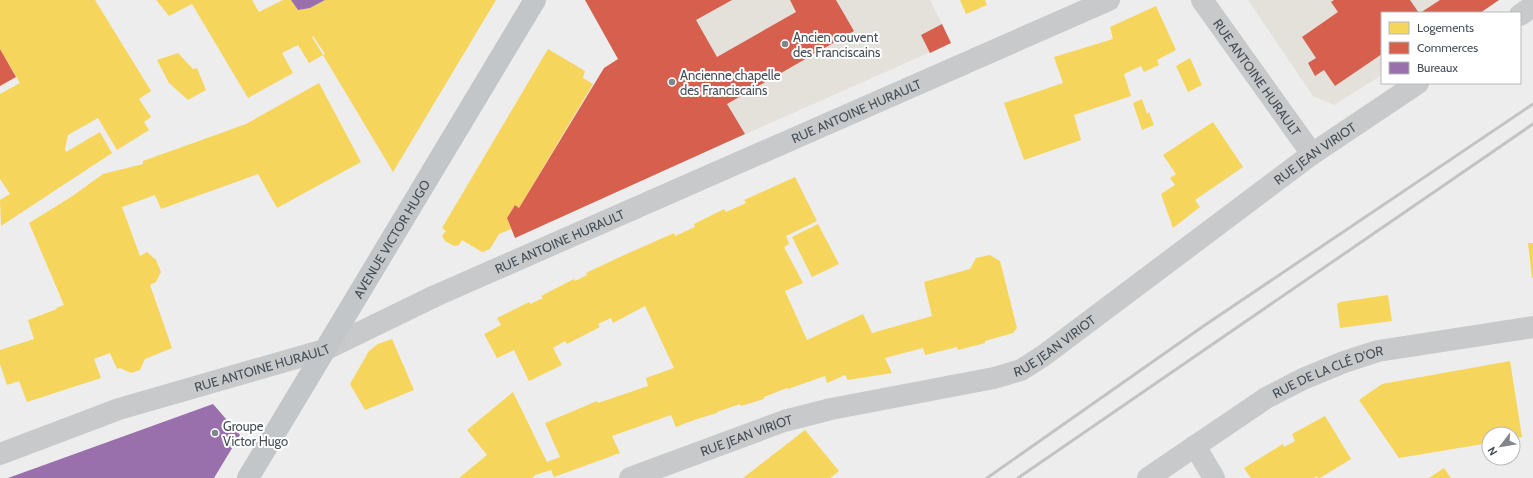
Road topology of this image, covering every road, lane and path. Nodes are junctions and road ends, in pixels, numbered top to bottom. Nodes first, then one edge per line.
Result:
1 (535, 0) edge
2 (1109, 0) edge
3 (1202, 0) edge
4 (1533, 6) edge
5 (1521, 14) edge
6 (1417, 84) edge
7 (1312, 154) junction
8 (1533, 327) edge
9 (324, 350) junction
10 (1195, 446) junction
11 (0, 454) edge
12 (248, 478) edge
13 (630, 478) edge
14 (1148, 478) edge
15 (1214, 478) edge

1 - 9 main road, AVENUE VICTOR HUGO
2 - 9 street, RUE ANTOINE HURAULT
3 - 7 street, RUE ANTOINE HURAULT
4 - 5 street
6 - 7 street, RUE JEAN VIRIOT
7 - 13 street, RUE JEAN VIRIOT
8 - 10 street, RUE DE LA CLÉ D'OR
9 - 11 street, RUE ANTOINE HURAULT
9 - 12 main road, AVENUE VICTOR HUGO
10 - 14 street, RUE DE LA CLÉ D'OR
10 - 15 street

